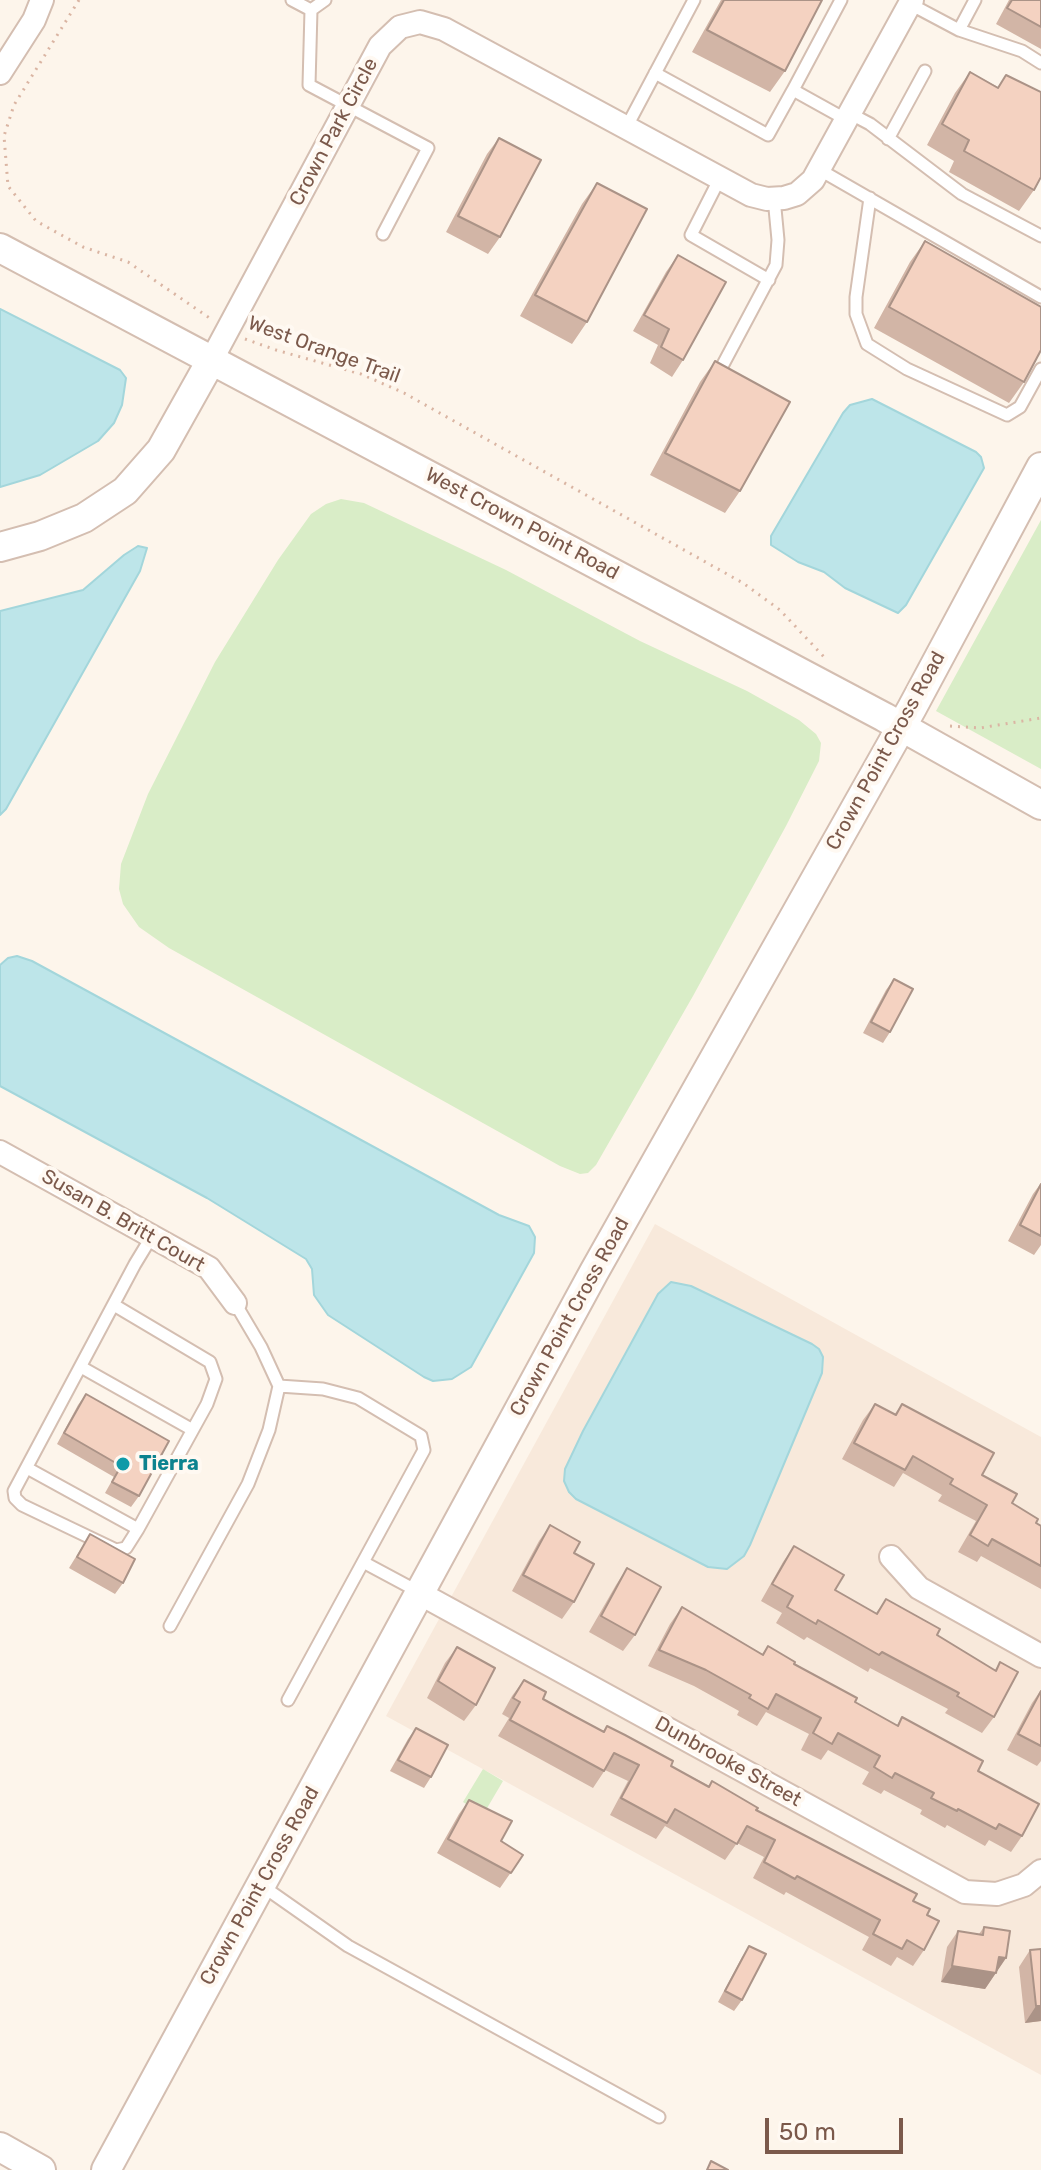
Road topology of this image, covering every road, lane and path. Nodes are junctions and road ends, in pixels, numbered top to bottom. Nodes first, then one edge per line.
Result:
1 (42, 0) edge
2 (79, 0) edge
3 (292, 0) edge
4 (325, 0) edge
5 (694, 0) edge
6 (841, 0) edge
7 (975, 0) edge
8 (911, 2) edge
9 (311, 10) junction
10 (959, 30) junction
11 (1041, 63) edge
12 (925, 71) dead end
13 (0, 73) edge
14 (655, 73) junction
15 (793, 90) junction
16 (348, 106) junction
17 (849, 117) junction
18 (626, 128) junction
19 (888, 139) junction
20 (820, 170) junction
21 (720, 178) junction
22 (774, 198) junction
23 (870, 198) junction
24 (1040, 233) edge
25 (383, 234) dead end
26 (0, 248) edge
27 (769, 280) junction
28 (1041, 297) edge
29 (228, 329) junction
30 (212, 359) junction
31 (1041, 369) edge
32 (719, 372) edge
33 (1041, 467) edge
34 (0, 547) edge
35 (829, 662) dead end
36 (1041, 718) edge
37 (941, 723) dead end
38 (901, 726) junction
39 (1041, 805) edge
40 (0, 1152) edge
41 (152, 1236) junction
42 (235, 1303) joint
43 (114, 1305) junction
44 (81, 1367) junction
45 (279, 1386) junction
46 (191, 1429) junction
47 (27, 1468) junction
48 (138, 1529) junction
49 (891, 1557) dead end
50 (363, 1562) junction
51 (419, 1593) junction
52 (170, 1626) dead end
53 (1041, 1656) edge
54 (288, 1700) dead end
55 (1041, 1871) edge
56 (260, 1885) junction
57 (659, 2117) dead end
58 (0, 2147) edge
59 (41, 2170) edge
60 (106, 2170) edge

1 - 13 street
2 - 29 path, West Orange Trail
3 - 9 lane
4 - 9 lane
5 - 14 lane
6 - 15 lane
7 - 10 lane
8 - 10 lane
8 - 17 street
9 - 16 lane
10 - 11 lane
12 - 19 lane
14 - 15 lane
14 - 18 lane
15 - 17 lane
16 - 18 street, Crown Park Circle
16 - 25 lane
16 - 29 street, Crown Park Circle
17 - 19 lane
17 - 20 street
18 - 21 street, Crown Park Circle
19 - 24 lane
20 - 22 street
20 - 23 lane
21 - 22 street, Crown Park Circle
21 - 27 lane
22 - 27 lane
23 - 28 lane
23 - 31 lane
26 - 30 street, West Crown Point Road
27 - 32 lane
29 - 30 street, Crown Park Circle
29 - 35 path, West Orange Trail
30 - 34 street, Crown Park Circle
30 - 38 street, West Crown Point Road
33 - 38 street, Crown Point Cross Road
36 - 37 path
38 - 39 street, West Crown Point Road
38 - 51 street, Crown Point Cross Road
40 - 41 street, Susan B. Britt Court
41 - 42 street, Susan B. Britt Court
41 - 43 lane
42 - 45 lane
43 - 44 lane
43 - 46 lane
44 - 46 lane
44 - 47 lane
45 - 50 lane
45 - 52 lane
46 - 48 lane
47 - 48 lane
47 - 48 lane
49 - 53 street
50 - 51 lane
50 - 54 lane
51 - 55 street, Dunbrooke Street
51 - 56 street, Crown Point Cross Road
56 - 57 lane
56 - 60 street, Crown Point Cross Road
58 - 59 street

